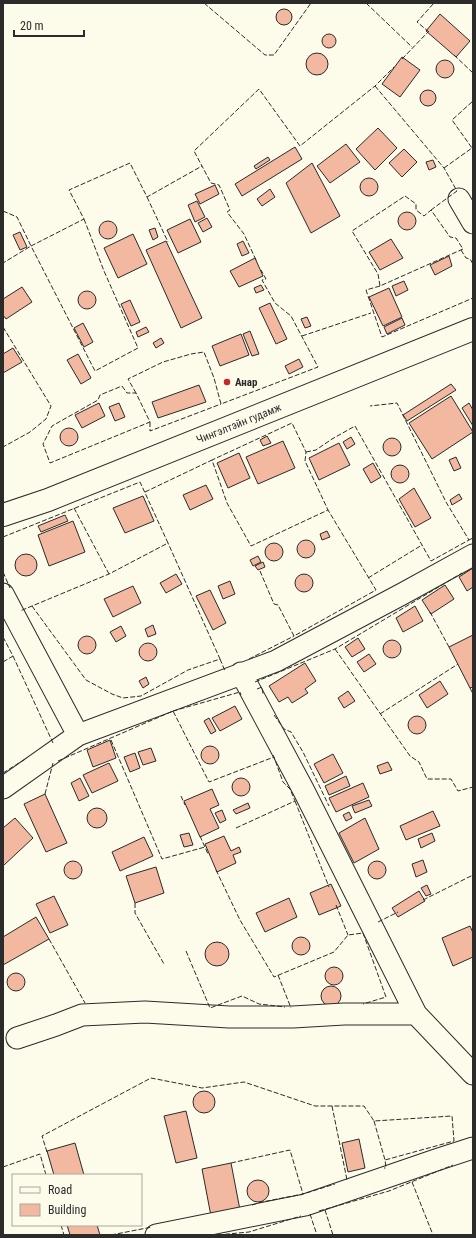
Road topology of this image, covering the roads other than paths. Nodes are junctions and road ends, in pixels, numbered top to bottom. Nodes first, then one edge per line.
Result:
1 (460, 199) dead end
2 (473, 223) edge
3 (473, 329) edge
4 (3, 515) edge
5 (473, 555) edge
6 (3, 594) edge
7 (241, 673) junction
8 (78, 734) junction
9 (3, 788) edge
10 (416, 1014) junction
11 (17, 1038) dead end
12 (473, 1074) edge
13 (473, 1148) edge
14 (156, 1235) edge

1 - 2 street
3 - 4 main road, Чингэлтэйн гудамж
5 - 7 street
6 - 8 street
7 - 8 street
7 - 10 street
8 - 9 street
10 - 11 street
10 - 12 street
13 - 14 street

